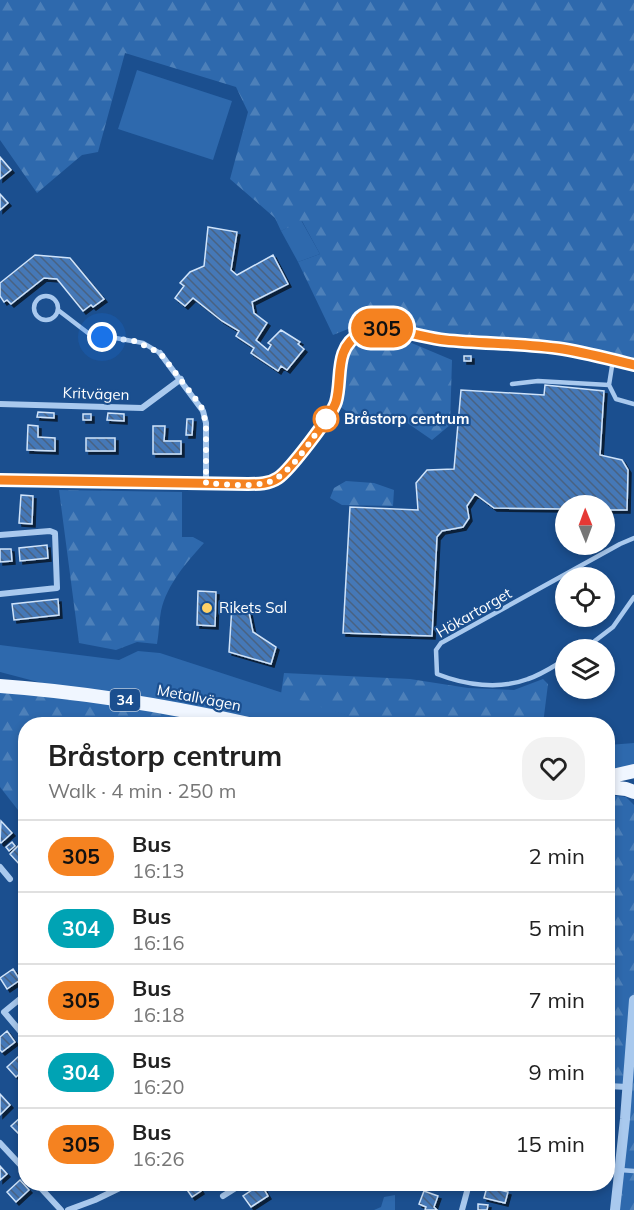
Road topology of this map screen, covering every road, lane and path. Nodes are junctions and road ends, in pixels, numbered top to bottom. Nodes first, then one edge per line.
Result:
1 (58, 310) junction
2 (409, 334) joint
3 (160, 353) joint
4 (613, 360) junction
5 (634, 365) edge
6 (181, 379) junction
7 (512, 384) dead end
8 (609, 385) junction
9 (0, 404) edge
10 (634, 404) edge
11 (0, 480) edge
12 (206, 483) junction
13 (0, 535) edge
14 (634, 538) edge
15 (0, 594) edge
16 (634, 597) edge
17 (597, 639) edge
18 (555, 665) edge
19 (0, 686) edge
20 (214, 717) edge
21 (634, 771) edge
22 (615, 775) edge
23 (615, 788) edge
24 (634, 792) edge
25 (0, 867) edge
26 (10, 879) dead end
27 (18, 999) edge
28 (634, 1000) edge
29 (2, 1009) edge
30 (18, 1028) edge
31 (615, 1086) edge
32 (627, 1087) junction
33 (0, 1143) edge
34 (18, 1162) edge
35 (620, 1170) junction
36 (634, 1171) edge
37 (43, 1191) edge
38 (114, 1191) edge
39 (231, 1191) edge
40 (467, 1191) edge
41 (223, 1196) dead end
42 (61, 1210) edge
43 (68, 1210) edge
44 (462, 1210) edge
45 (615, 1210) edge

1 - 1 lane
1 - 3 lane
2 - 4 street
2 - 12 lane
3 - 6 street
4 - 5 street
4 - 8 lane
6 - 9 street, Kritvägen
6 - 12 street
7 - 8 lane
8 - 10 lane
11 - 12 street
13 - 15 street
14 - 18 lane, Hökartorget
16 - 17 lane
19 - 20 main road, Metallvägen / 34
21 - 22 main road
23 - 24 main road
25 - 26 street
27 - 29 street
28 - 32 street
29 - 30 street
31 - 32 street
32 - 35 street
33 - 34 street
35 - 36 lane
35 - 45 street
37 - 42 street
38 - 43 street
39 - 41 street
40 - 44 street

